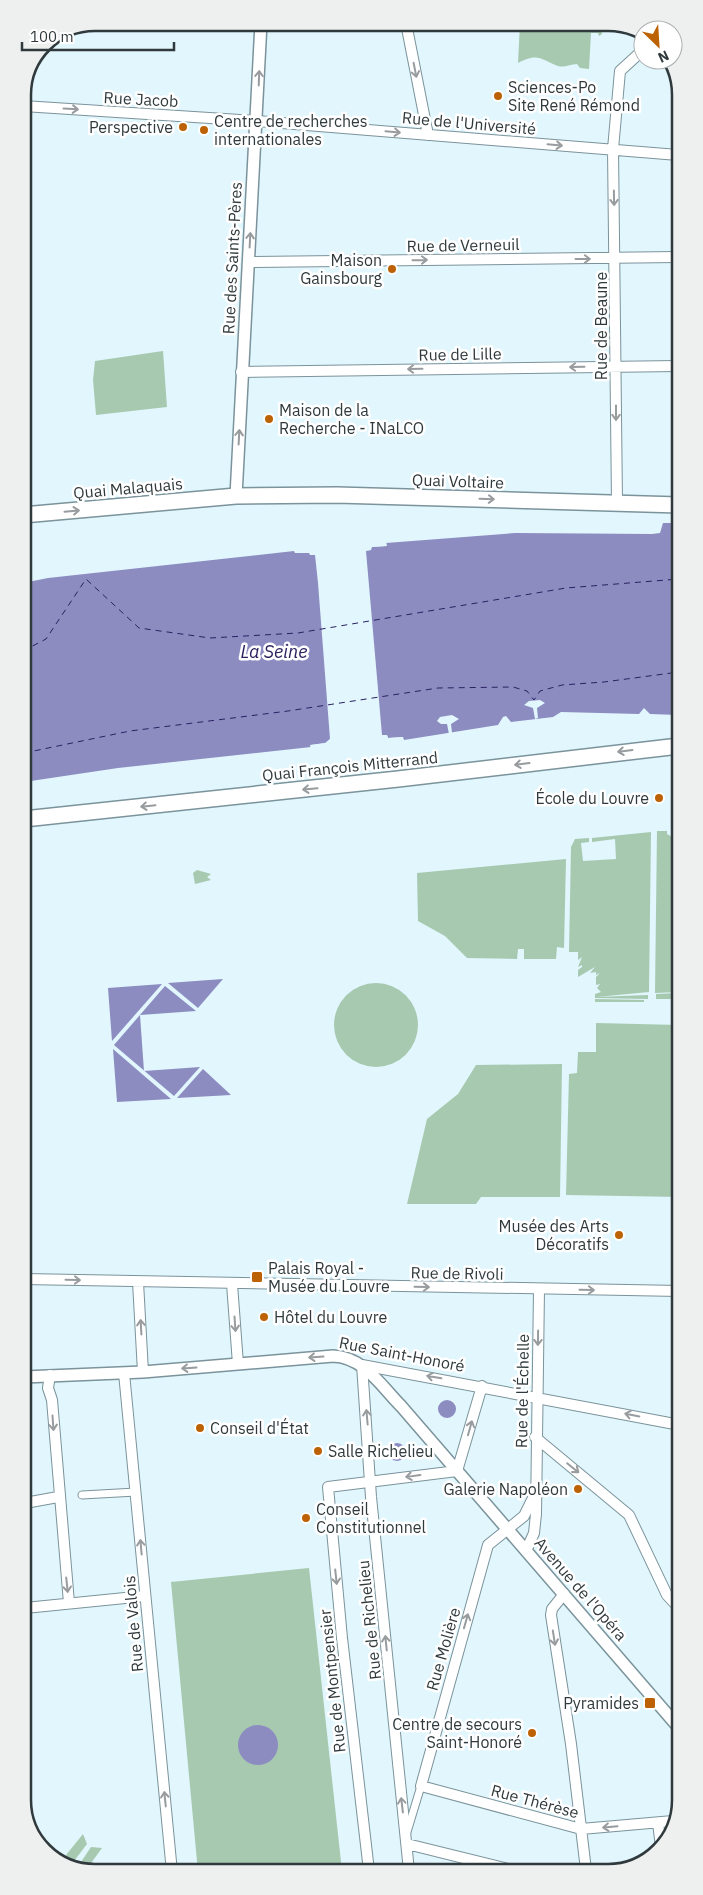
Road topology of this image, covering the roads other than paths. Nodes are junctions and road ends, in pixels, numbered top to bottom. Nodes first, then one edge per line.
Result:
1 (261, 31) edge
2 (408, 31) edge
3 (633, 59) edge
4 (31, 106) edge
5 (257, 120) junction
6 (428, 135) junction
7 (613, 149) junction
8 (672, 154) edge
9 (672, 257) edge
10 (615, 258) junction
11 (249, 262) junction
12 (616, 366) junction
13 (672, 366) edge
14 (241, 372) junction
15 (236, 496) junction
16 (617, 503) junction
17 (672, 505) edge
18 (31, 514) edge
19 (672, 747) edge
20 (31, 819) edge
21 (31, 1279) edge
22 (138, 1282) junction
23 (232, 1284) junction
24 (539, 1289) junction
25 (672, 1291) edge
26 (238, 1364) junction
27 (362, 1365) junction
28 (143, 1372) junction
29 (124, 1373) junction
30 (50, 1375) junction
31 (31, 1376) edge
32 (482, 1386) junction
33 (536, 1396) junction
34 (672, 1423) edge
35 (535, 1437) junction
36 (457, 1470) junction
37 (370, 1483) junction
38 (136, 1492) junction
39 (535, 1494) junction
40 (82, 1495) dead end
41 (58, 1497) junction
42 (31, 1502) edge
43 (507, 1529) junction
44 (526, 1551) junction
45 (564, 1594) junction
46 (145, 1596) junction
47 (672, 1601) edge
48 (68, 1603) junction
49 (31, 1607) edge
50 (672, 1720) edge
51 (421, 1786) junction
52 (667, 1822) edge
53 (658, 1823) junction
54 (581, 1829) junction
55 (660, 1838) edge
56 (406, 1839) junction
57 (171, 1864) edge
58 (368, 1864) edge
59 (408, 1864) edge
60 (491, 1864) edge
61 (585, 1864) edge

5 -> 1 street, Rue des Saints-Pères
2 -> 6 street
3 - 7 street, Rue de Beaune
4 -> 5 street, Rue Jacob
5 -> 6 street, Rue de l'Université
11 -> 5 street, Rue des Saints-Pères
6 -> 7 street, Rue de l'Université
7 - 8 street, Rue de l'Université
7 -> 10 street, Rue de Beaune
9 - 10 street, Rue de Verneuil
11 -> 10 street, Rue de Verneuil
10 - 12 street, Rue de Beaune
11 - 14 street, Rue des Saints-Pères
12 - 13 street, Rue de Lille
12 -> 14 street, Rue de Lille
12 -> 16 street, Rue de Beaune
15 -> 14 street, Rue des Saints-Pères
15 -> 16 main road, Quai Voltaire
18 -> 15 main road, Quai Malaquais
16 - 17 main road, Quai Voltaire
19 -> 20 main road, Quai François Mitterrand
21 -> 22 street, Rue de Rivoli
22 - 23 street, Rue de Rivoli
28 -> 22 street
23 -> 24 street, Rue de Rivoli
23 -> 26 street
24 -> 25 street, Rue de Rivoli
24 -> 33 street, Rue de l'Échelle
27 -> 26 street, Rue Saint-Honoré
26 -> 28 street, Rue Saint-Honoré
32 -> 27 street, Rue Saint-Honoré
27 - 36 street, Avenue de l'Opéra
37 -> 27 street, Rue de Richelieu
28 - 29 street, Rue Saint-Honoré
29 - 30 street, Rue Saint-Honoré
29 - 38 street, Rue de Valois
30 - 31 street, Rue Saint-Honoré
30 -> 41 street
32 - 33 street, Rue Saint-Honoré
36 -> 32 street
34 -> 33 street, Rue Saint-Honoré
33 - 35 street, Rue de l'Échelle
35 - 39 street, Rue de l'Échelle
35 -> 47 street
36 -> 37 street
36 - 43 street, Avenue de l'Opéra
56 -> 37 street, Rue de Richelieu
37 -> 58 street, Rue de Montpensier
38 - 40 street
46 -> 38 street, Rue de Valois
39 - 43 street, Rue de l'Échelle
39 - 44 street, Rue de l'Échelle
41 - 42 street
41 -> 48 street
43 - 44 street, Avenue de l'Opéra
51 -> 43 street, Rue Molière
44 - 45 street, Avenue de l'Opéra
45 - 50 street, Avenue de l'Opéra
45 -> 54 street
46 - 48 street
57 -> 46 street, Rue de Valois
48 - 49 street
51 - 54 street, Rue Thérèse
51 - 56 street
52 - 53 street, Rue Thérèse
53 -> 54 street, Rue Thérèse
53 - 55 street
54 - 61 street
56 - 59 street, Rue de Richelieu
56 - 60 street

